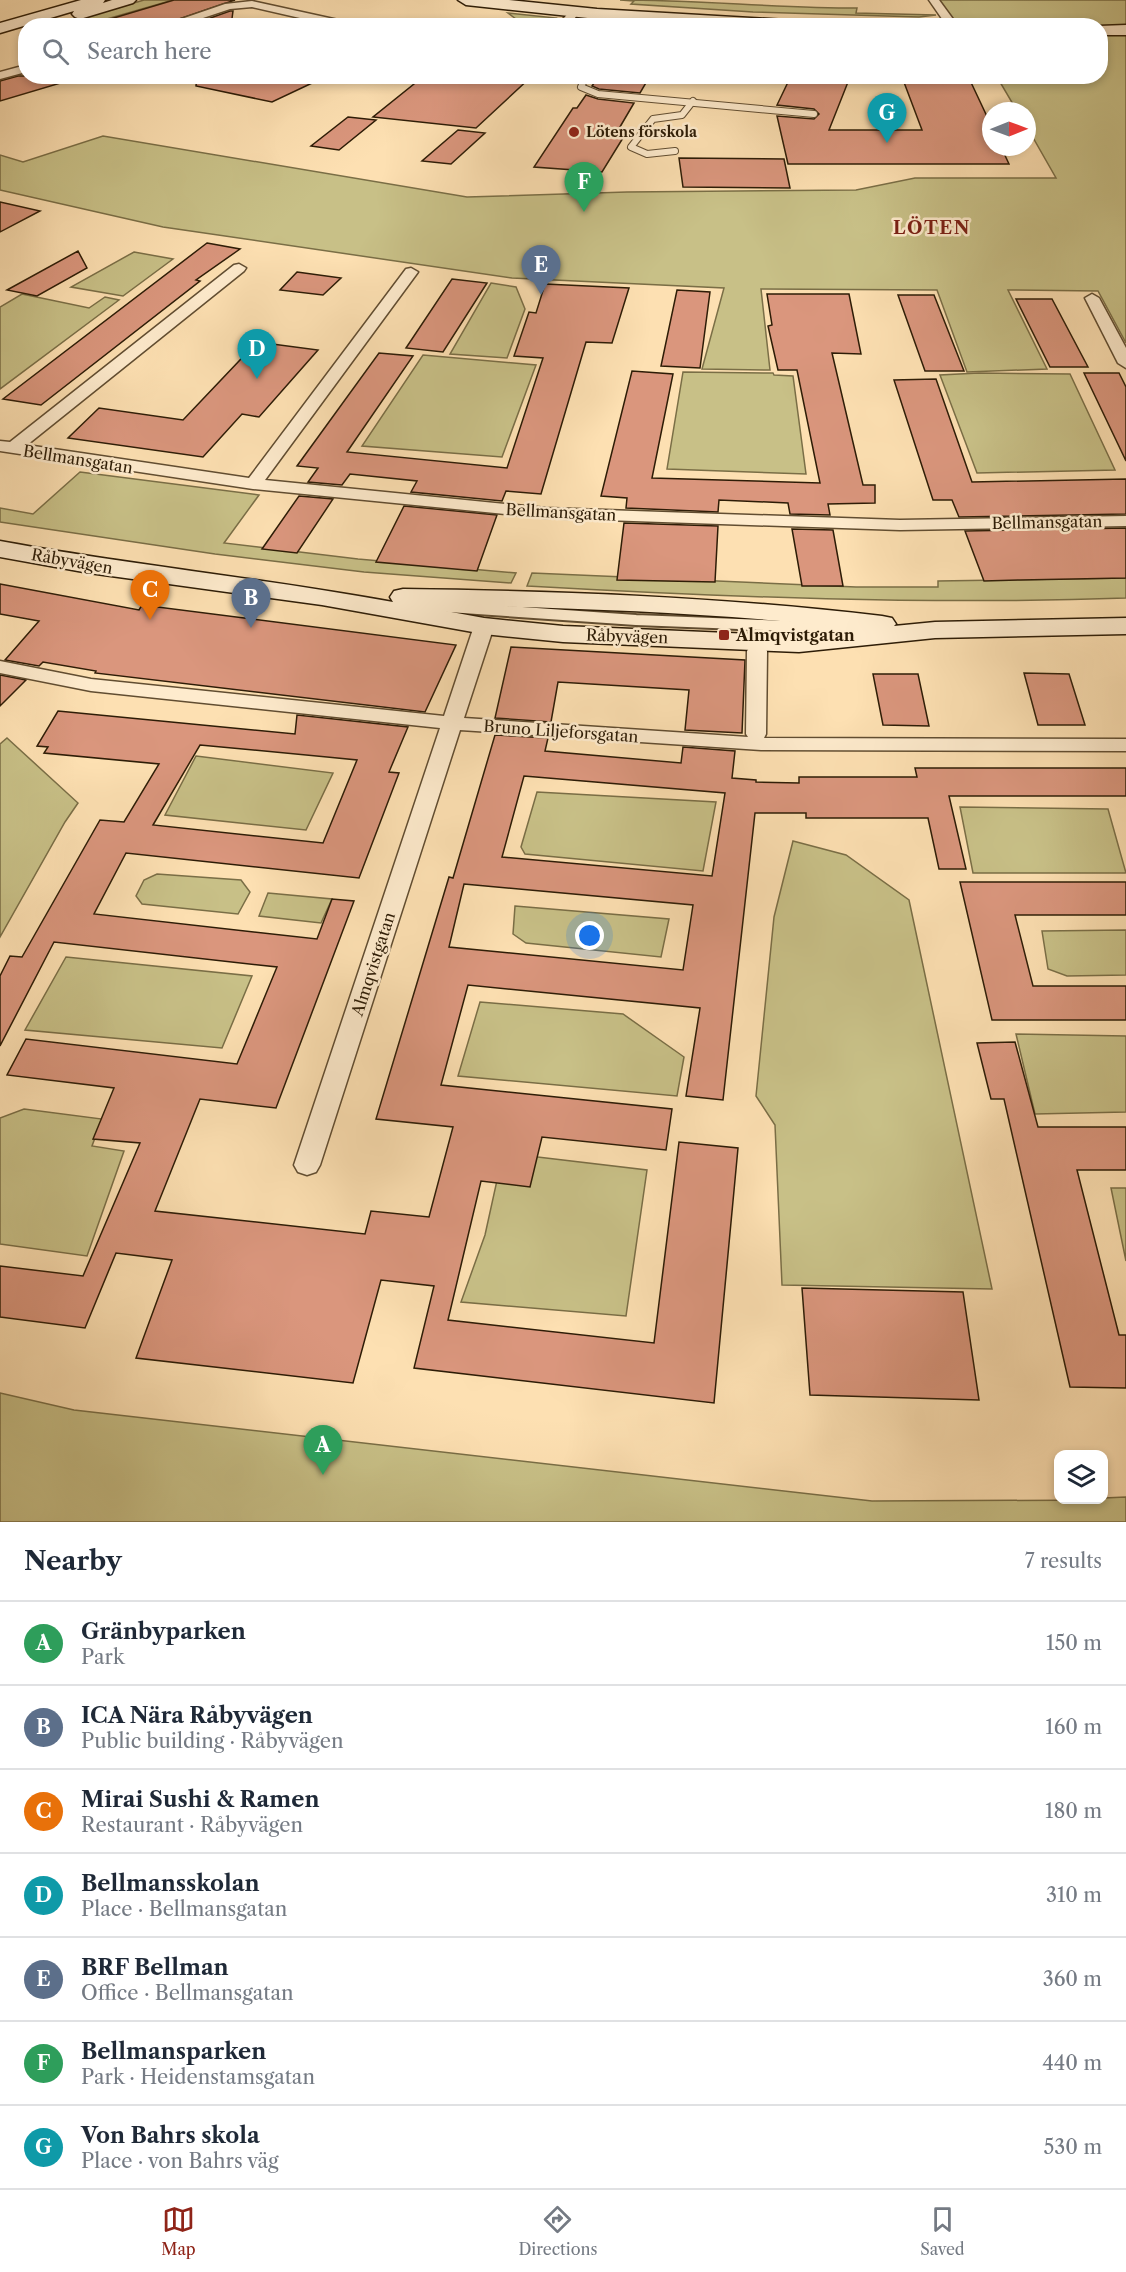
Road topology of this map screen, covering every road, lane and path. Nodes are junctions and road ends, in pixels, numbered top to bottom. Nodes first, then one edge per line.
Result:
1 (96, 0) edge
2 (128, 0) edge
3 (466, 0) edge
4 (492, 0) edge
5 (934, 0) edge
6 (566, 16) edge
7 (34, 18) edge
8 (66, 18) edge
9 (192, 18) edge
10 (316, 18) edge
11 (613, 18) edge
12 (946, 18) edge
13 (18, 23) edge
14 (0, 28) edge
15 (1108, 30) edge
16 (1126, 30) edge
17 (18, 31) edge
18 (0, 37) edge
19 (18, 70) edge
20 (0, 76) edge
21 (582, 84) edge
22 (693, 101) junction
23 (814, 114) dead end
24 (675, 151) dead end
25 (239, 268) dead end
26 (411, 272) dead end
27 (1092, 298) dead end
28 (1126, 363) edge
29 (6, 447) edge
30 (253, 484) junction
31 (1126, 521) edge
32 (0, 549) edge
33 (322, 597) junction
34 (484, 626) junction
35 (1126, 626) edge
36 (934, 630) junction
37 (758, 651) dead end
38 (0, 667) edge
39 (451, 723) junction
40 (756, 734) dead end
41 (1126, 745) edge
42 (308, 1165) dead end

1 - 7 main road
2 - 8 main road
3 - 6 main road
4 - 6 main road
5 - 12 street
6 - 11 main road
9 - 10 street
13 - 14 main road
15 - 16 main road
17 - 18 main road
19 - 20 street
21 - 22 lane
22 - 23 lane
22 - 24 lane
25 - 29 street
26 - 30 street
27 - 28 street
29 - 30 street, Bellmansgatan
30 - 31 street, Bellmansgatan
32 - 33 main road, Råbyvägen
33 - 34 main road, Råbyvägen
33 - 36 main road, Råbyvägen
34 - 36 main road, Råbyvägen
34 - 39 street, Almqvistgatan
35 - 36 main road, Råbyvägen
37 - 40 street
38 - 39 street, Bruno Liljeforsgatan
39 - 41 street, Bruno Liljeforsgatan
39 - 42 street, Almqvistgatan

